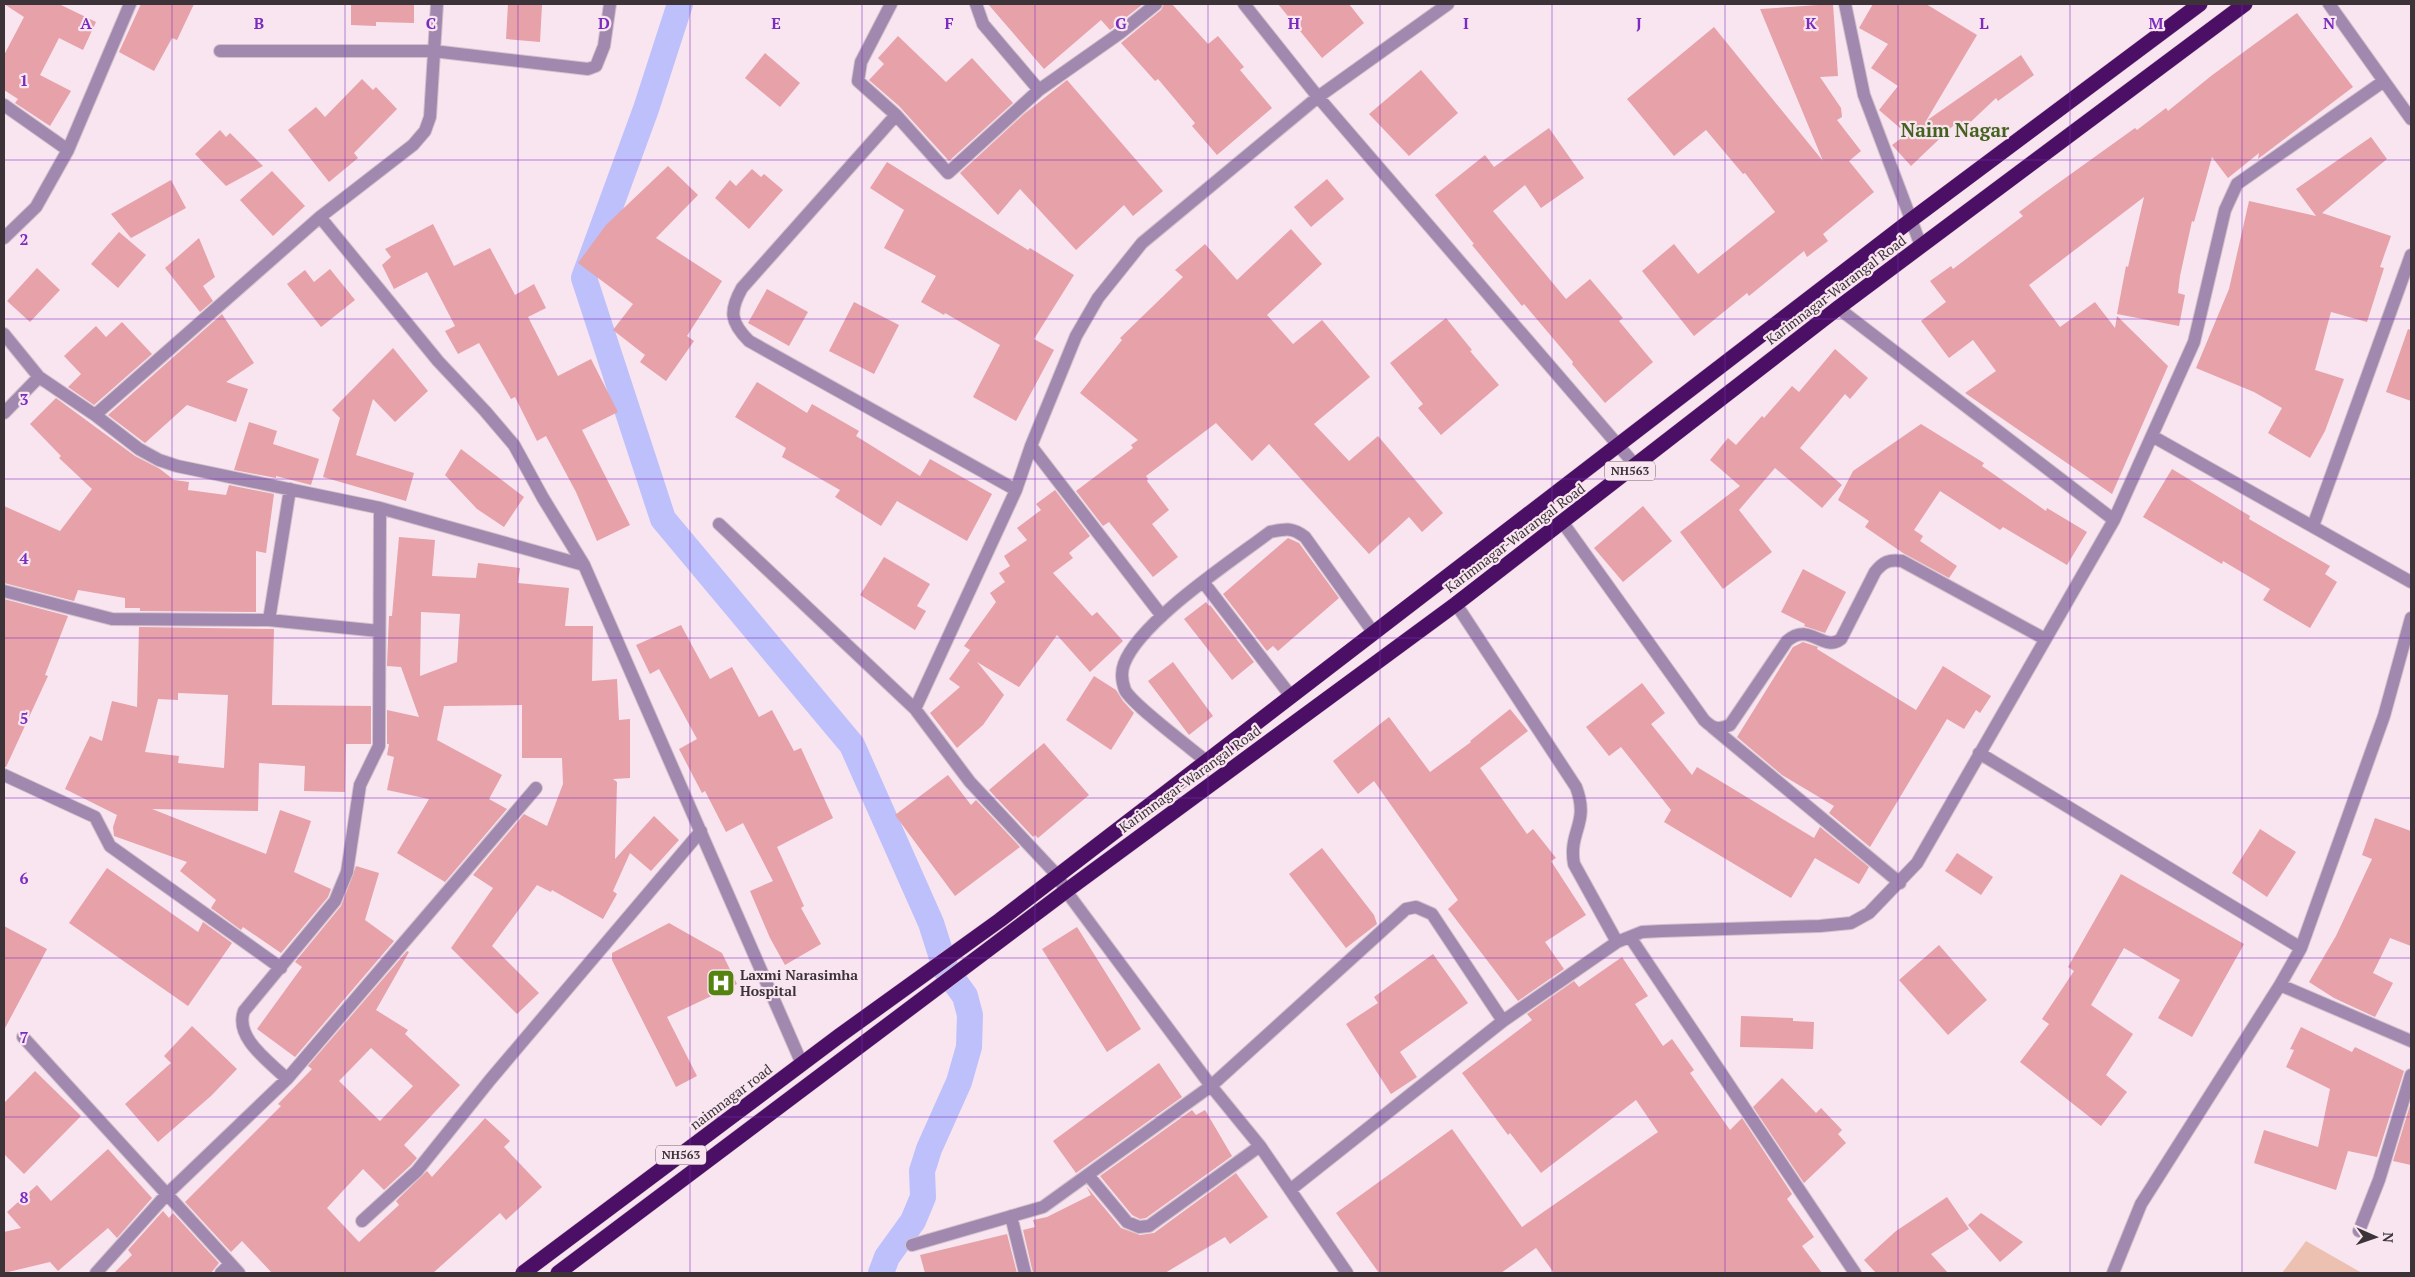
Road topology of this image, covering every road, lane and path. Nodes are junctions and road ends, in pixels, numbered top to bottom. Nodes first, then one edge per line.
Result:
1 (130, 4) edge
2 (437, 4) edge
3 (610, 4) edge
4 (891, 4) edge
5 (976, 4) edge
6 (1156, 4) edge
7 (1244, 4) edge
8 (1448, 4) edge
9 (1845, 4) edge
10 (2200, 4) edge
11 (2245, 4) edge
12 (2329, 4) edge
13 (220, 51) dead end
14 (433, 51) junction
15 (2384, 81) junction
16 (1039, 90) junction
17 (1318, 97) junction
18 (4, 105) edge
19 (896, 115) junction
20 (2411, 119) edge
21 (68, 150) junction
22 (320, 217) junction
23 (1911, 220) junction
24 (4, 238) edge
25 (1921, 246) junction
26 (2411, 255) edge
27 (1838, 308) junction
28 (4, 334) edge
29 (39, 378) junction
30 (4, 413) edge
31 (95, 415) junction
32 (2152, 436) junction
33 (1619, 444) junction
34 (1030, 446) junction
35 (1636, 466) junction
36 (290, 489) junction
37 (1016, 490) junction
38 (380, 508) junction
39 (2114, 520) junction
40 (1563, 523) junction
41 (719, 524) dead end
42 (2313, 526) junction
43 (584, 565) junction
44 (1204, 582) junction
45 (2411, 582) edge
46 (4, 591) edge
47 (1456, 604) junction
48 (1162, 616) junction
49 (2411, 618) edge
50 (269, 620) junction
51 (378, 631) junction
52 (1373, 632) junction
53 (2045, 639) junction
54 (2409, 640) edge
55 (1290, 695) junction
56 (915, 709) junction
57 (1712, 728) junction
58 (1979, 753) junction
59 (1205, 760) junction
60 (4, 775) edge
61 (536, 788) dead end
62 (701, 832) junction
63 (1057, 875) junction
64 (1900, 884) junction
65 (1066, 891) junction
66 (1630, 937) junction
67 (1617, 942) junction
68 (2301, 948) junction
69 (282, 968) junction
70 (2280, 986) junction
71 (1503, 1022) junction
72 (23, 1036) dead end
73 (838, 1036) joint
74 (2411, 1041) edge
75 (802, 1064) junction
76 (2411, 1075) edge
77 (287, 1080) junction
78 (1211, 1086) junction
79 (1260, 1146) junction
80 (1088, 1175) junction
81 (1290, 1190) junction
82 (167, 1194) junction
83 (1011, 1216) junction
84 (362, 1221) dead end
85 (2360, 1231) dead end
86 (912, 1245) dead end
87 (230, 1264) junction
88 (96, 1273) edge
89 (221, 1273) edge
90 (239, 1273) edge
91 (523, 1273) edge
92 (558, 1273) edge
93 (1025, 1273) edge
94 (1347, 1273) edge
95 (1855, 1273) edge
96 (2113, 1273) edge

1 - 21 street
2 - 14 street
3 - 14 street
4 - 19 street
5 - 16 street
6 - 16 street
7 - 17 street
8 - 17 street
9 - 23 street
10 - 23 highway, Karimnagar-Warangal Road / NH563
11 - 25 highway, Karimnagar-Warangal Road / NH563
12 - 15 street
13 - 14 street
14 - 22 street
15 - 20 street
15 - 32 street
16 - 19 street
17 - 33 street
17 - 34 street
18 - 21 street
19 - 37 street
21 - 24 street
22 - 31 street
22 - 43 street
23 - 25 street
23 - 33 highway, Karimnagar-Warangal Road / NH563
25 - 27 highway, Karimnagar-Warangal Road / NH563
26 - 42 street
27 - 35 highway, Karimnagar-Warangal Road / NH563
27 - 39 street
28 - 29 street
29 - 30 street
29 - 31 street
31 - 36 street
32 - 39 street
32 - 42 street
33 - 35 street
33 - 52 highway, Karimnagar-Warangal Road / NH563
34 - 37 street
34 - 48 street
35 - 40 highway, Karimnagar-Warangal Road / NH563
36 - 38 street
36 - 50 street
37 - 56 street
38 - 43 street
38 - 51 street
39 - 53 street
40 - 47 highway, Karimnagar-Warangal Road / NH563
40 - 57 street
41 - 56 street
42 - 45 street
43 - 62 street
44 - 48 street
44 - 52 street
44 - 55 street
46 - 50 street
47 - 65 highway, Karimnagar-Warangal Road / NH563
47 - 67 street
48 - 59 street
49 - 54 street
50 - 51 street
51 - 69 street
52 - 55 highway, Karimnagar-Warangal Road / NH563
53 - 57 street
53 - 58 street
54 - 68 street
55 - 59 highway, Karimnagar-Warangal Road / NH563
56 - 63 street
57 - 64 street
58 - 64 street
58 - 68 street
59 - 63 highway, Karimnagar-Warangal Road / NH563
60 - 69 street
61 - 77 street
62 - 75 street
62 - 84 street
63 - 65 street
63 - 73 highway, Karimnagar-Warangal Road / NH563
64 - 66 street
65 - 78 street
65 - 92 highway, Karimnagar-Warangal Road / NH563
66 - 67 street
66 - 95 street
67 - 71 street
68 - 70 street
69 - 77 street
70 - 74 street
70 - 96 street
71 - 78 street
71 - 81 street
72 - 82 street
73 - 75 highway, naimnagar road / NH563
75 - 91 highway, naimnagar road / NH563
76 - 85 street
77 - 82 street
78 - 79 street
78 - 80 street
79 - 80 street
79 - 81 street
80 - 83 street
81 - 94 street
82 - 87 street
82 - 88 street
83 - 86 street
83 - 93 street
87 - 89 street
87 - 90 street

